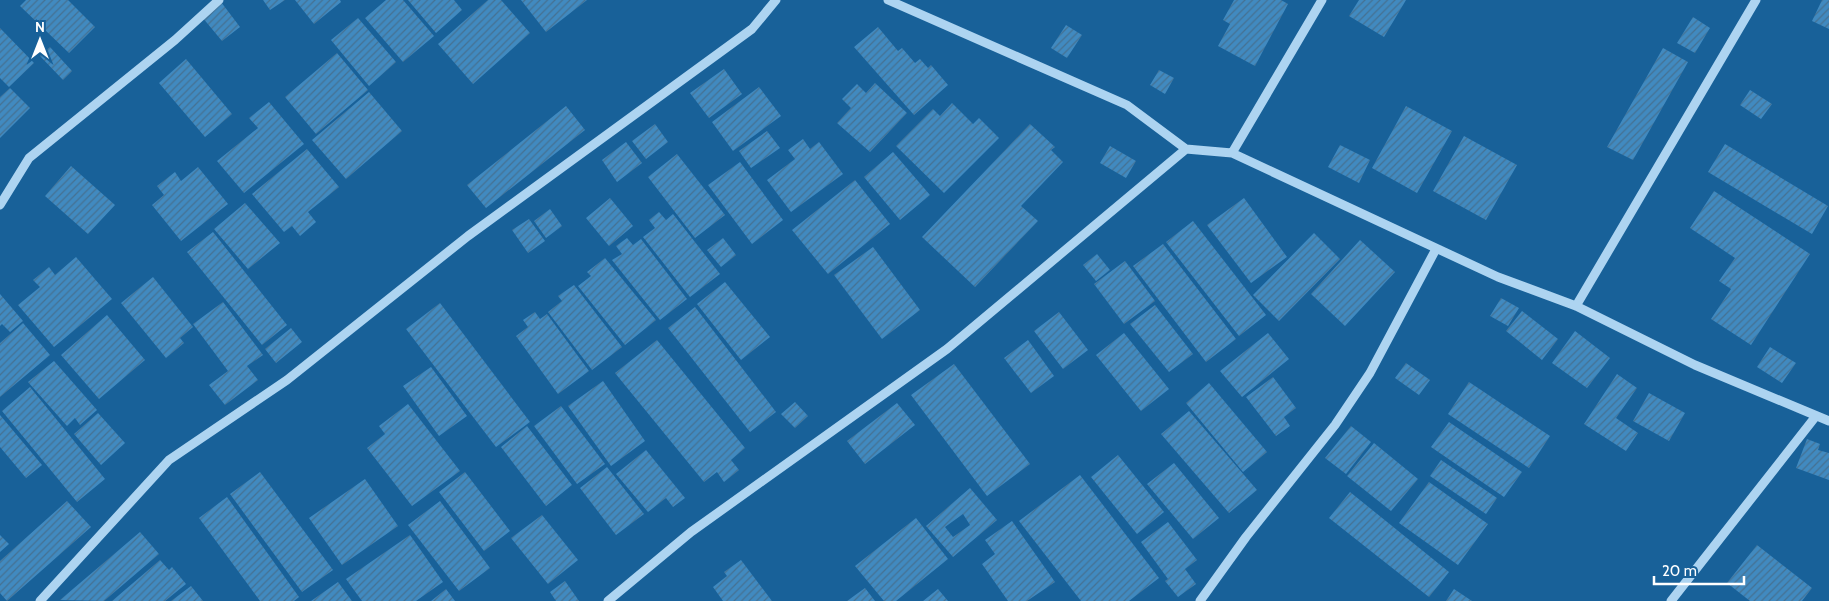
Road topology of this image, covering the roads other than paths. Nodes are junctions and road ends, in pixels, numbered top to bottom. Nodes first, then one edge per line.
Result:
1 (219, 0) edge
2 (776, 0) edge
3 (888, 0) edge
4 (1322, 0) edge
5 (1756, 0) edge
6 (1186, 149) junction
7 (1232, 153) junction
8 (0, 205) edge
9 (1436, 249) junction
10 (1576, 306) junction
11 (1816, 416) junction
12 (1829, 421) edge
13 (40, 601) edge
14 (608, 601) edge
15 (1200, 601) edge
16 (1671, 601) edge

1 - 8 street
2 - 13 street
3 - 6 street
4 - 7 street
5 - 10 street
6 - 7 street
6 - 14 street
7 - 9 street
9 - 10 street
9 - 15 street
10 - 11 street
11 - 12 street
11 - 16 street

